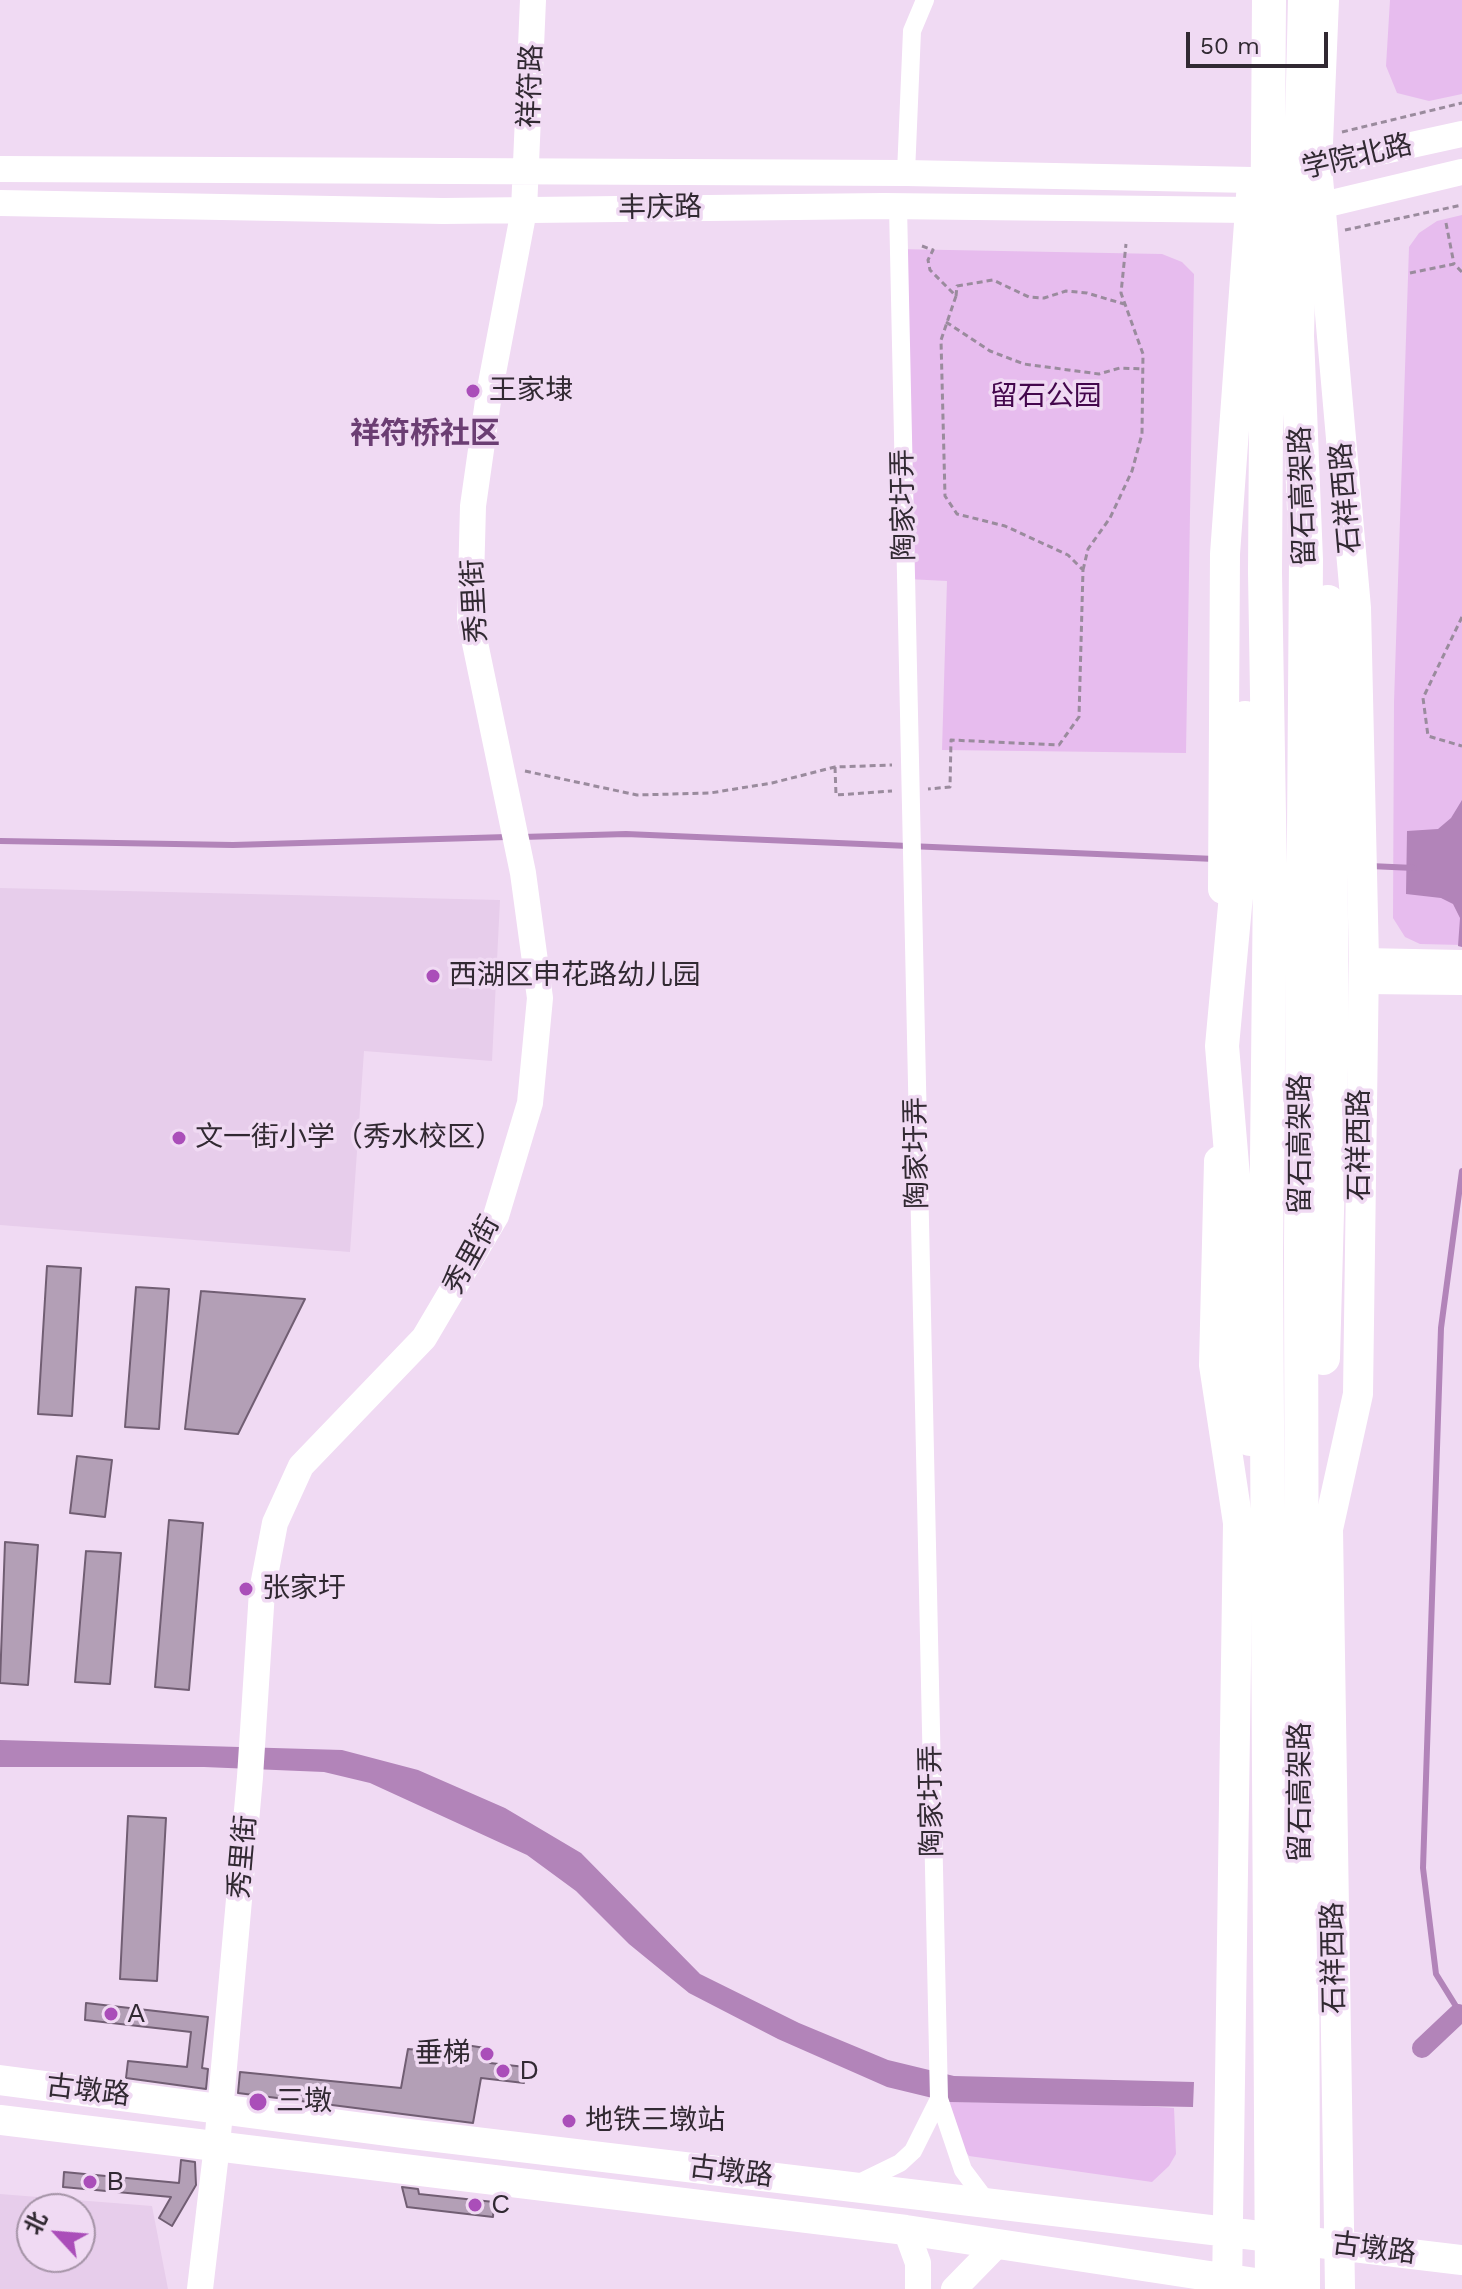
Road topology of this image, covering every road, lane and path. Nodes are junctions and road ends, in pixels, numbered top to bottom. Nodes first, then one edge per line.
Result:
1 (533, 0) edge
2 (925, 0) edge
3 (1260, 0) edge
4 (1269, 0) edge
5 (1305, 0) edge
6 (1324, 0) edge
7 (1462, 103) edge
8 (1462, 134) edge
9 (1318, 152) junction
10 (0, 169) edge
11 (528, 172) junction
12 (1462, 172) edge
13 (906, 173) junction
14 (1252, 180) junction
15 (0, 203) edge
16 (1462, 205) edge
17 (898, 206) junction
18 (524, 210) junction
19 (1251, 210) junction
20 (1321, 221) junction
21 (1446, 223) dead end
22 (1126, 244) dead end
23 (922, 246) dead end
24 (1454, 264) junction
25 (1462, 272) edge
26 (1410, 273) dead end
27 (956, 296) junction
28 (1126, 305) junction
29 (946, 322) junction
30 (1144, 369) junction
31 (1255, 559) junction
32 (1317, 561) junction
33 (1083, 570) junction
34 (1462, 617) edge
35 (1462, 746) edge
36 (835, 767) junction
37 (908, 769) junction
38 (503, 776) junction
39 (950, 787) dead end
40 (836, 795) dead end
41 (1233, 821) junction
42 (1343, 825) junction
43 (1294, 876) junction
44 (1462, 963) edge
45 (1363, 971) junction
46 (1462, 982) edge
47 (1222, 1046) junction
48 (1315, 1535) junction
49 (1267, 1546) junction
50 (0, 2080) edge
51 (939, 2099) junction
52 (220, 2109) junction
53 (0, 2120) edge
54 (217, 2145) junction
55 (851, 2186) junction
56 (987, 2202) junction
57 (906, 2230) junction
58 (1230, 2232) junction
59 (997, 2245) junction
60 (1338, 2245) junction
61 (1462, 2260) edge
62 (1227, 2284) edge
63 (200, 2289) edge
64 (918, 2289) edge
65 (954, 2289) edge
66 (1272, 2289) edge
67 (1295, 2289) edge
68 (1303, 2289) edge
69 (1340, 2289) edge

1 - 11 street, 祥符路
2 - 13 street
3 - 14 main road
4 - 31 highway
5 - 32 highway
6 - 9 main road, 石祥西路
7 - 9 path
8 - 9 street, 学院北路
9 - 14 street, 学院北路
9 - 20 main road, 石祥西路
10 - 11 street, 丰庆路
11 - 13 street, 丰庆路
11 - 18 street, 秀里街
12 - 20 street, 学院北路
13 - 14 street, 丰庆路
14 - 19 main road
15 - 18 street, 丰庆路
16 - 20 path
17 - 18 street, 丰庆路
17 - 19 street, 丰庆路
17 - 37 street, 陶家圩弄
18 - 38 street, 秀里街
19 - 20 street, 丰庆路
19 - 41 main road
20 - 42 main road, 石祥西路
21 - 24 path
22 - 28 path
23 - 27 path
24 - 25 path
24 - 26 path
27 - 28 path
27 - 29 path
28 - 30 path
29 - 30 path
29 - 33 path
30 - 33 path
31 - 41 highway
31 - 43 highway, 留石高架路
32 - 42 highway
32 - 43 highway, 留石高架路
33 - 39 path
34 - 35 path
36 - 37 path
36 - 38 path
36 - 40 path
37 - 51 street, 陶家圩弄
38 - 52 street, 秀里街
41 - 43 highway
42 - 43 highway
43 - 45 main road, 石祥西路
43 - 47 highway
43 - 48 highway, 留石高架路
43 - 48 highway
43 - 49 highway, 留石高架路
44 - 45 street
45 - 46 street
45 - 48 main road, 石祥西路
47 - 49 highway
47 - 58 main road
48 - 60 main road, 石祥西路
48 - 68 highway, 留石高架路
49 - 66 highway, 留石高架路
50 - 52 main road, 古墩路
51 - 55 street, 陶家圩弄
51 - 56 street, 陶家圩弄
52 - 54 street, 秀里街
52 - 55 main road, 古墩路
53 - 54 main road, 古墩路
54 - 57 main road, 古墩路
54 - 63 street, 秀里街
55 - 56 main road, 古墩路
56 - 58 main road, 古墩路
57 - 59 main road, 古墩路
57 - 64 street
58 - 60 main road, 古墩路
58 - 62 main road
59 - 62 main road, 古墩路
59 - 65 street
60 - 61 main road, 古墩路
60 - 69 main road, 石祥西路
62 - 67 main road, 古墩路

